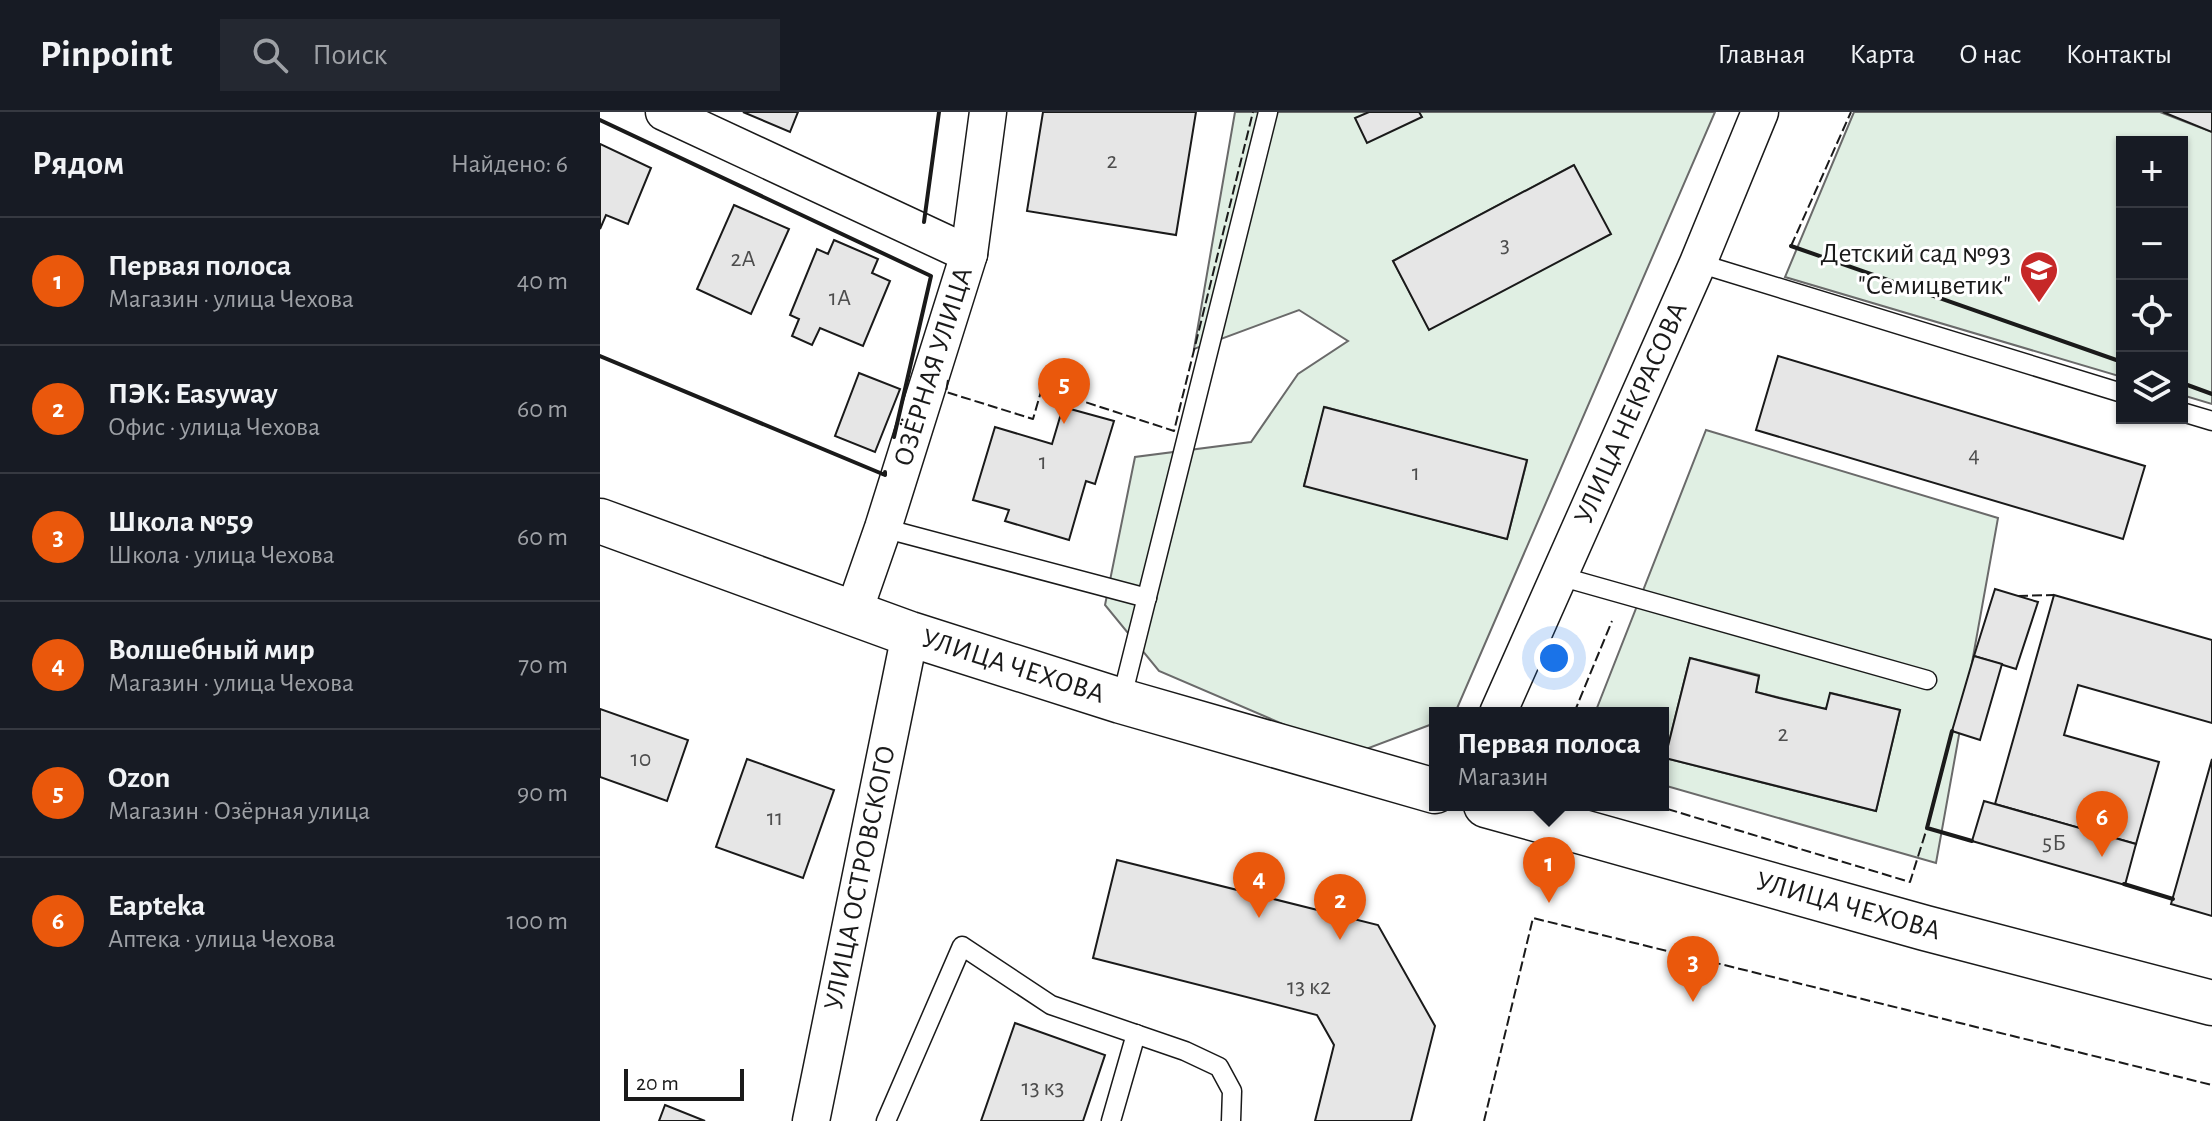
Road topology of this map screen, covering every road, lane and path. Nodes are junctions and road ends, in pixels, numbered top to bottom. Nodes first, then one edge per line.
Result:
1 (664, 112) edge
2 (988, 112) edge
3 (1268, 112) edge
4 (1760, 112) edge
5 (969, 254) junction
6 (1698, 263) junction
7 (2116, 391) edge
8 (2188, 414) edge
9 (2212, 421) edge
10 (600, 521) edge
11 (883, 528) junction
12 (1559, 576) junction
13 (1147, 598) junction
14 (853, 614) junction
15 (910, 634) junction
16 (1927, 680) dead end
17 (1121, 701) junction
18 (1501, 707) edge
19 (1429, 789) edge
20 (1507, 811) edge
21 (2212, 1003) edge
22 (1136, 1034) junction
23 (811, 1121) edge
24 (886, 1121) edge
25 (1111, 1121) edge
26 (1231, 1121) edge

1 - 5 street
2 - 5 street, ОЗЁРНАЯ УЛИЦА
3 - 13 lane
4 - 6 street, УЛИЦА НЕКРАСОВА
5 - 11 street, ОЗЁРНАЯ УЛИЦА
6 - 7 lane
6 - 12 street, УЛИЦА НЕКРАСОВА
8 - 9 lane
10 - 14 main road, УЛИЦА ЧЕХОВА
11 - 13 lane
11 - 14 street, ОЗЁРНАЯ УЛИЦА
12 - 16 lane
12 - 18 street, УЛИЦА НЕКРАСОВА
13 - 17 lane
14 - 15 main road, УЛИЦА ЧЕХОВА
15 - 17 main road, УЛИЦА ЧЕХОВА
15 - 23 street, УЛИЦА ОСТРОВСКОГО
17 - 19 main road, УЛИЦА ЧЕХОВА
20 - 21 main road, УЛИЦА ЧЕХОВА
22 - 24 lane
22 - 25 lane
22 - 26 lane

